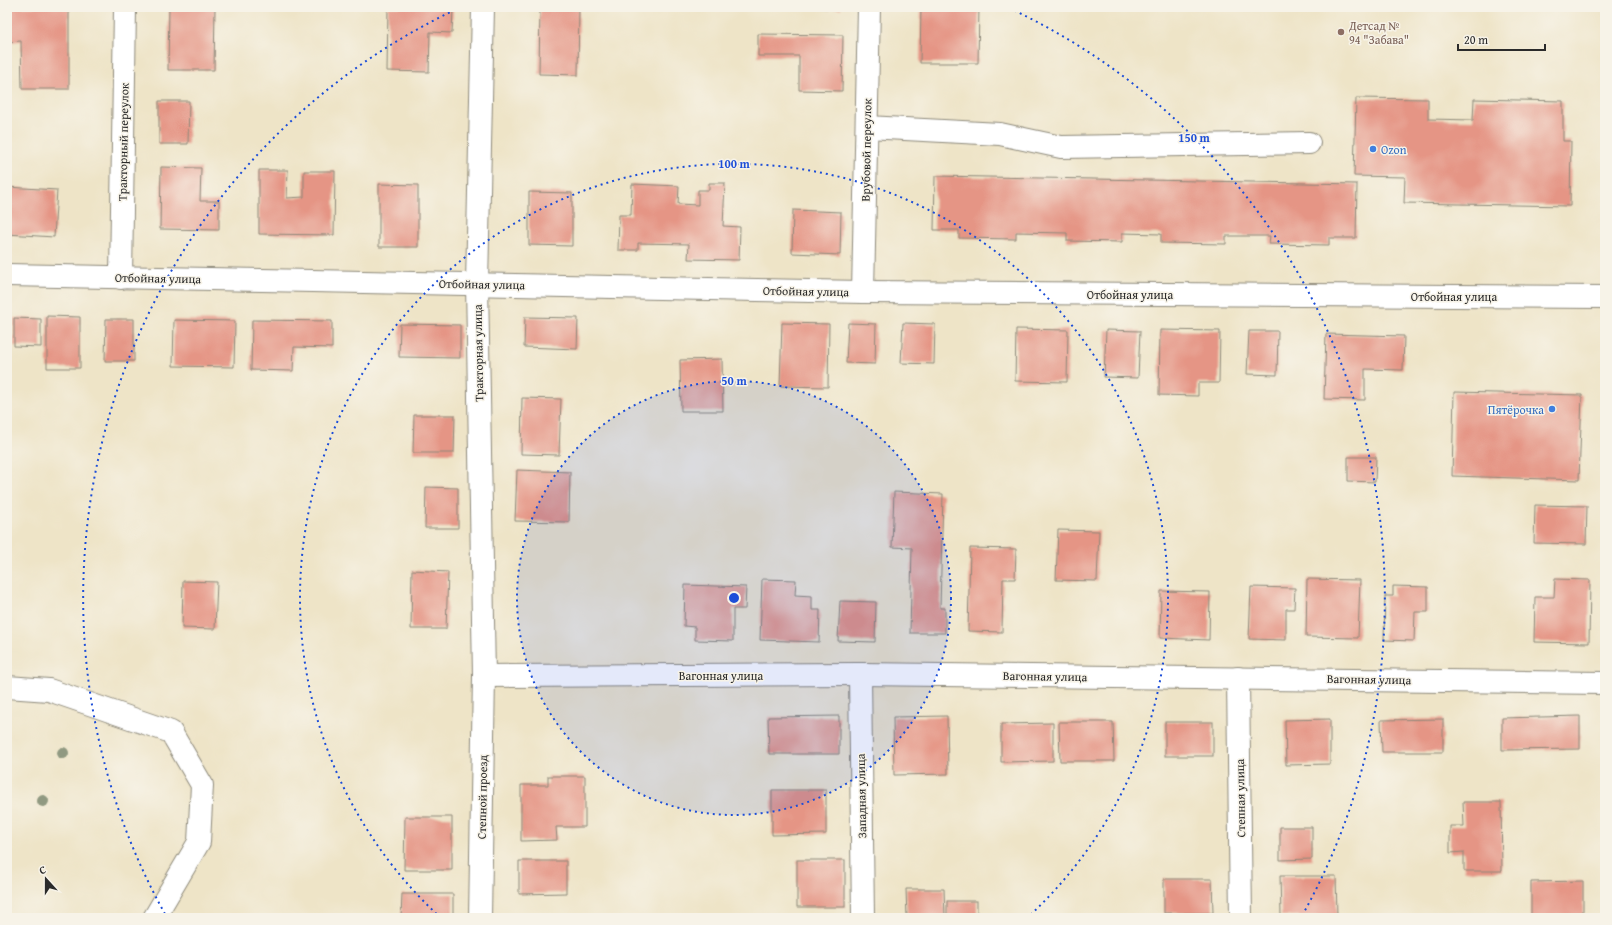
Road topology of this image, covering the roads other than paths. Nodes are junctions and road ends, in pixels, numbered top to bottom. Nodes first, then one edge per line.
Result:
1 (125, 7) edge
2 (483, 7) edge
3 (869, 7) edge
4 (867, 127) junction
5 (1309, 143) dead end
6 (7, 275) edge
7 (121, 278) junction
8 (477, 284) junction
9 (863, 292) junction
10 (1605, 297) edge
11 (860, 674) junction
12 (484, 676) junction
13 (1238, 678) junction
14 (1605, 683) edge
15 (7, 687) edge
16 (154, 918) edge
17 (480, 918) edge
18 (863, 918) edge
19 (1241, 918) edge

1 - 7 street, Тракторный переулок
2 - 8 street, Тракторная улица
3 - 4 street, Врубовой переулок
4 - 5 street
4 - 9 street, Врубовой переулок
6 - 7 street, Отбойная улица
7 - 8 street, Отбойная улица
8 - 9 street, Отбойная улица
8 - 12 street, Тракторная улица
9 - 10 street, Отбойная улица
11 - 12 street, Вагонная улица
11 - 13 street, Вагонная улица
11 - 18 street, Западная улица
12 - 17 street, Степной проезд
13 - 14 street, Вагонная улица
13 - 19 street, Степная улица
15 - 16 street

